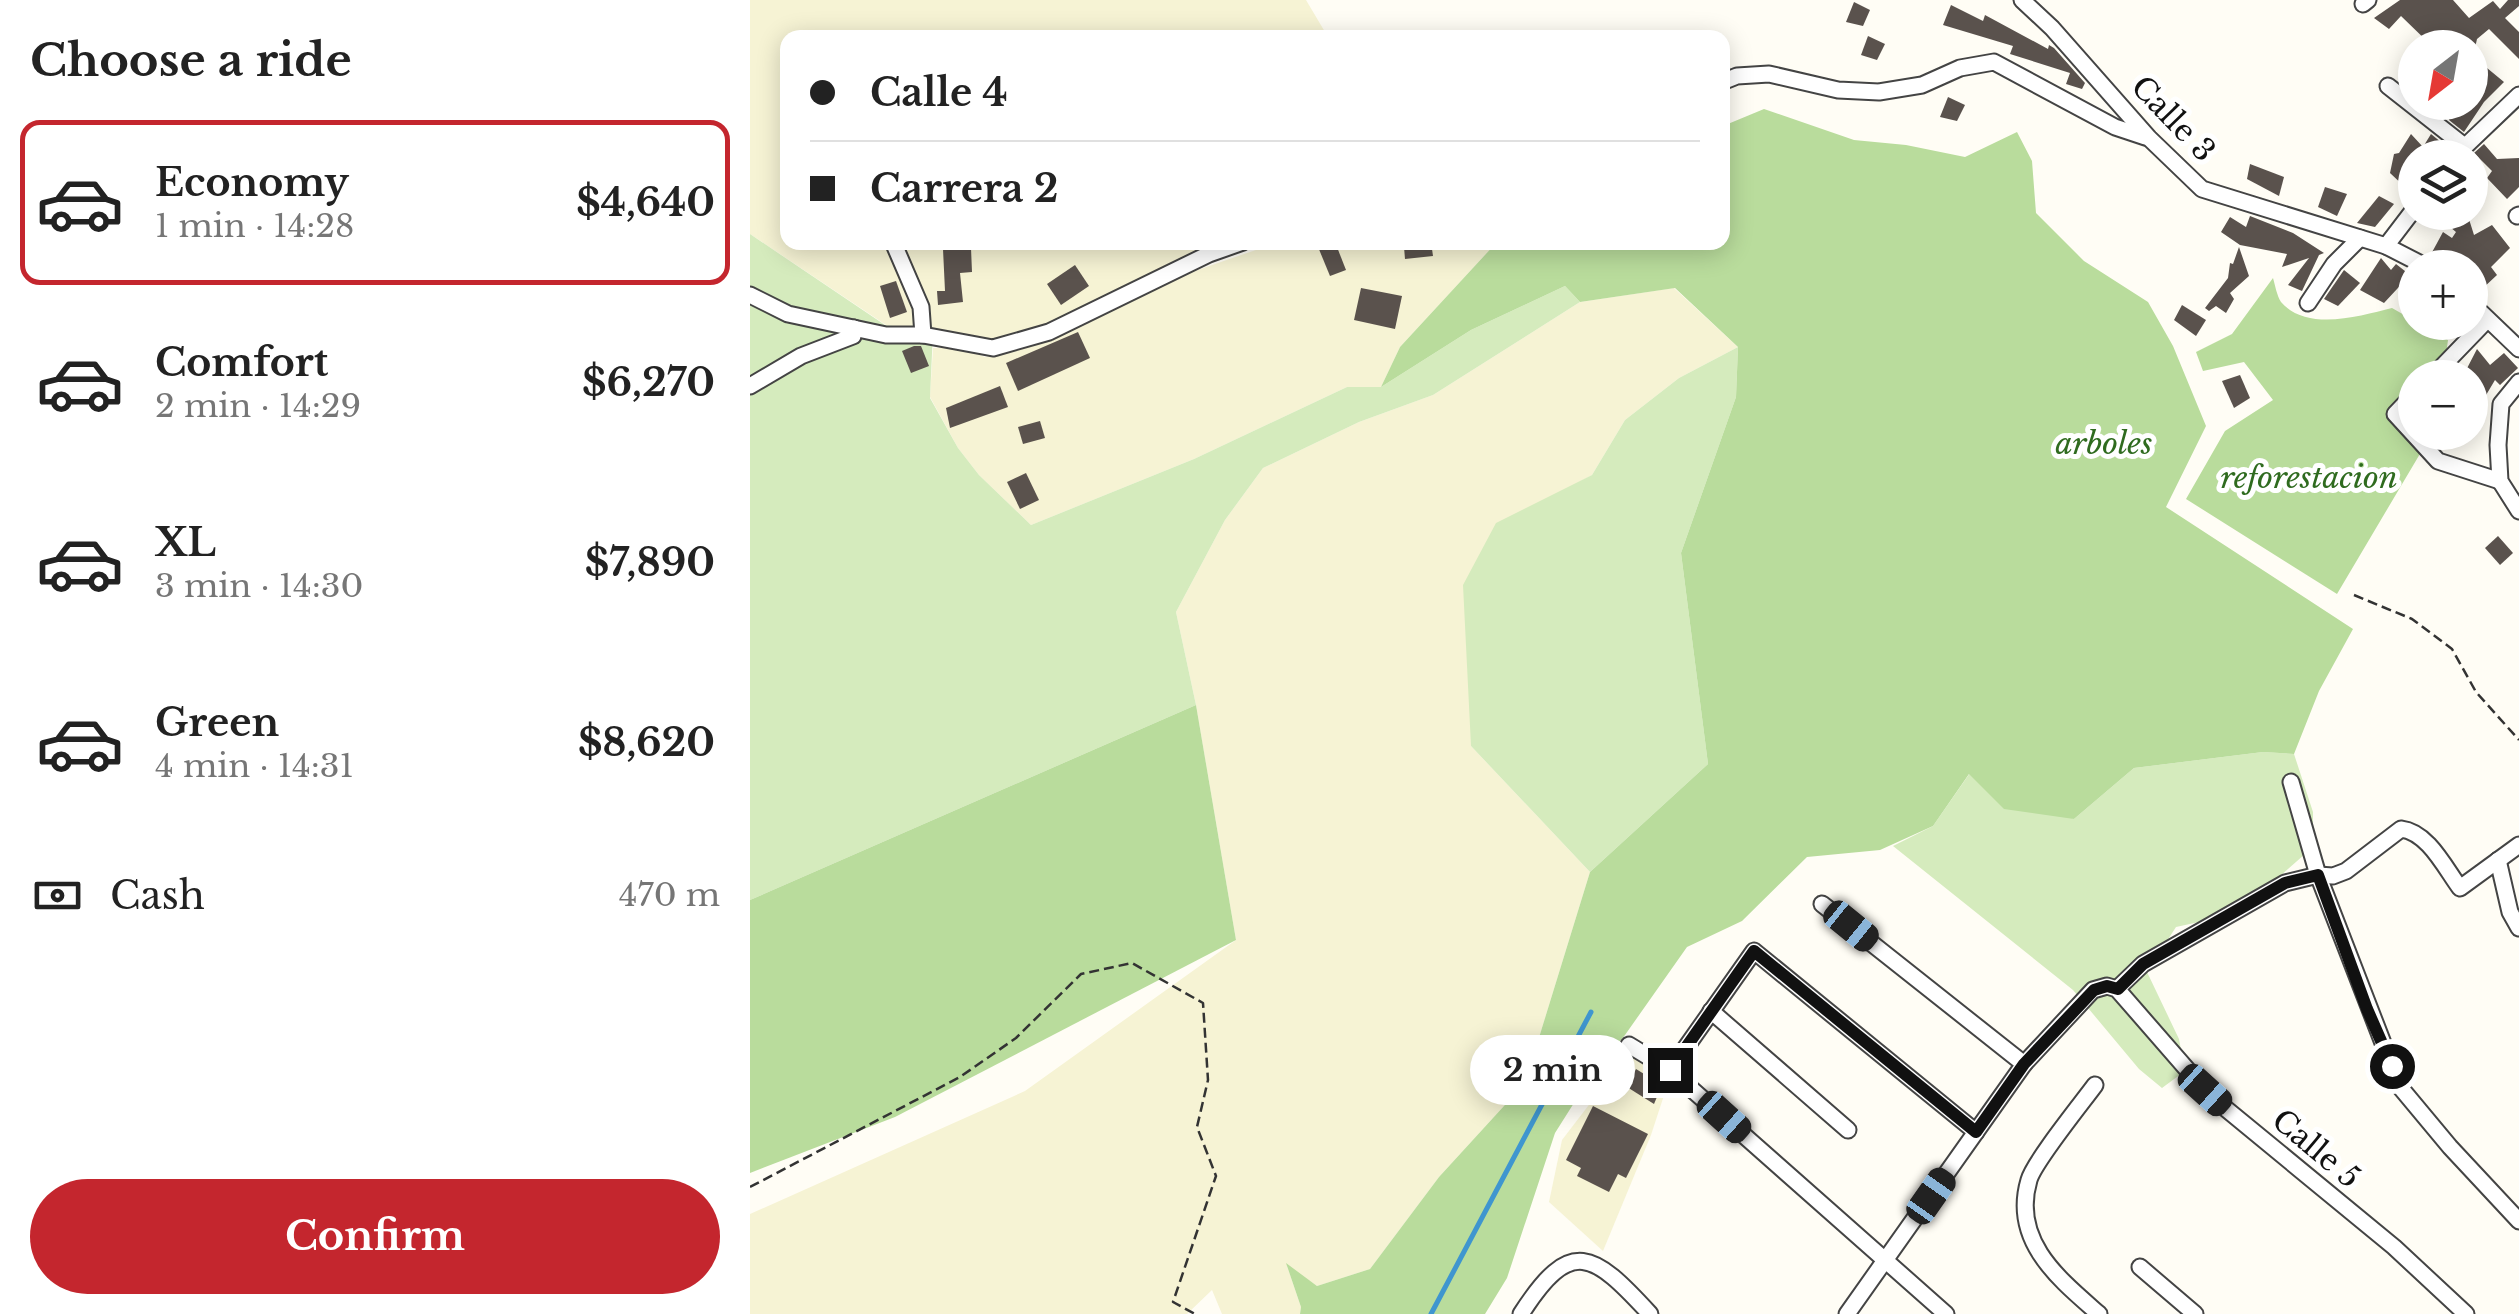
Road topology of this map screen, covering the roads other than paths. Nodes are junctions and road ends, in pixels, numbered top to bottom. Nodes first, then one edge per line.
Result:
1 (2022, 0) edge
2 (1730, 79) edge
3 (2388, 86) dead end
4 (2519, 95) edge
5 (2149, 138) junction
6 (2445, 140) edge
7 (2471, 140) edge
8 (2398, 230) edge
9 (2360, 238) junction
10 (2386, 246) junction
11 (896, 250) edge
12 (1220, 250) edge
13 (2398, 252) edge
14 (750, 295) edge
15 (2308, 303) dead end
16 (2488, 321) edge
17 (854, 328) junction
18 (923, 335) junction
19 (2467, 340) edge
20 (2519, 349) edge
21 (2448, 360) edge
22 (2519, 382) edge
23 (750, 386) edge
24 (2428, 450) edge
25 (2500, 480) junction
26 (2519, 510) edge
27 (2291, 782) dead end
28 (2519, 845) edge
29 (2498, 860) junction
30 (2318, 875) junction
31 (1822, 904) dead end
32 (2519, 928) edge
33 (2118, 989) junction
34 (1711, 1011) junction
35 (1629, 1045) dead end
36 (2024, 1064) junction
37 (1670, 1070) junction
38 (2095, 1085) dead end
39 (1848, 1130) dead end
40 (1976, 1132) junction
41 (2519, 1221) edge
42 (1885, 1260) junction
43 (2140, 1268) dead end
44 (1522, 1314) edge
45 (1650, 1314) edge
46 (1847, 1314) edge
47 (1946, 1314) edge
48 (2099, 1314) edge
49 (2195, 1314) edge
50 (2466, 1314) edge

1 - 5 street, Calle 3
2 - 5 street
3 - 6 street
4 - 7 street
5 - 9 street, Calle 3
8 - 10 street
9 - 10 street, Calle 3
9 - 15 street
10 - 13 street, Calle 3
11 - 18 street
12 - 18 street
14 - 17 street
16 - 20 street
17 - 18 street
17 - 23 street
19 - 21 street
22 - 25 street
24 - 25 street
25 - 26 street
27 - 30 street
28 - 29 street
29 - 30 street
29 - 32 street
30 - 33 street
30 - 41 street
31 - 36 street
33 - 36 street
33 - 50 street, Calle 5
34 - 37 street
34 - 39 street
34 - 40 street
35 - 37 street
36 - 40 street
37 - 42 street
38 - 48 street
40 - 42 street
42 - 46 street
42 - 47 street
43 - 49 street
44 - 45 street

